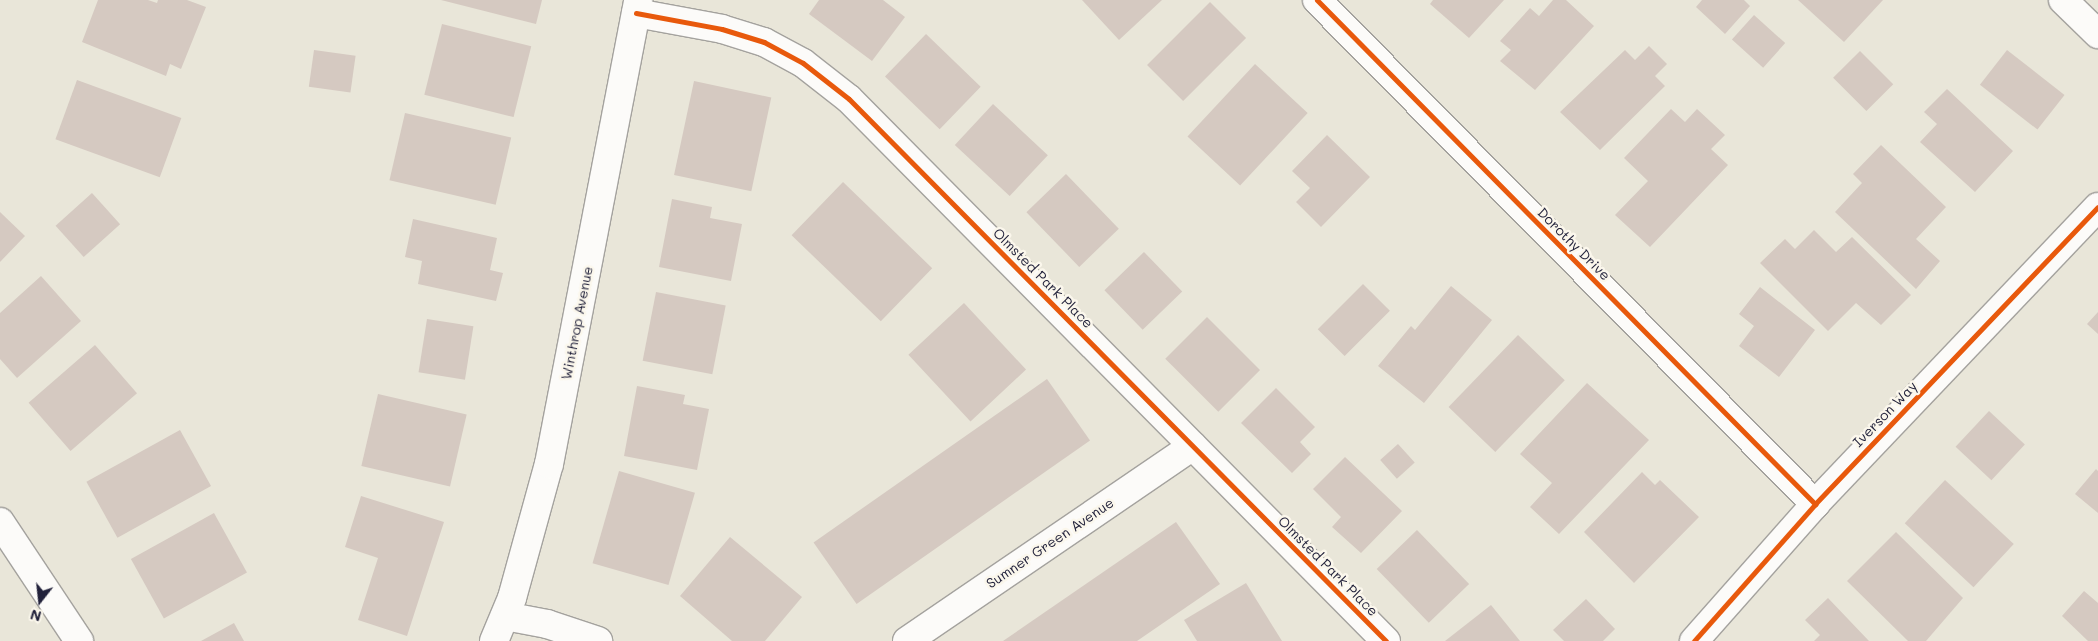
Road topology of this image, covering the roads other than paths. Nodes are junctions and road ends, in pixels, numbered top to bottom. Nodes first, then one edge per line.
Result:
1 (1317, 0) edge
2 (2063, 0) edge
3 (637, 6) edge
4 (2098, 34) edge
5 (2098, 207) edge
6 (1193, 446) junction
7 (1815, 504) junction
8 (0, 522) edge
9 (505, 616) junction
10 (79, 641) edge
11 (494, 641) edge
12 (598, 641) edge
13 (907, 641) edge
14 (1386, 641) edge
15 (1694, 641) edge

1 - 7 street, Dorothy Drive
2 - 4 street
3 - 6 street, Olmsted Park Place
3 - 9 street, Winthrop Avenue
5 - 7 street, Iverson Way
6 - 13 street, Sumner Green Avenue
6 - 14 street, Olmsted Park Place
7 - 15 street, Iverson Way
8 - 10 street
9 - 11 street, Winthrop Avenue
9 - 12 street

